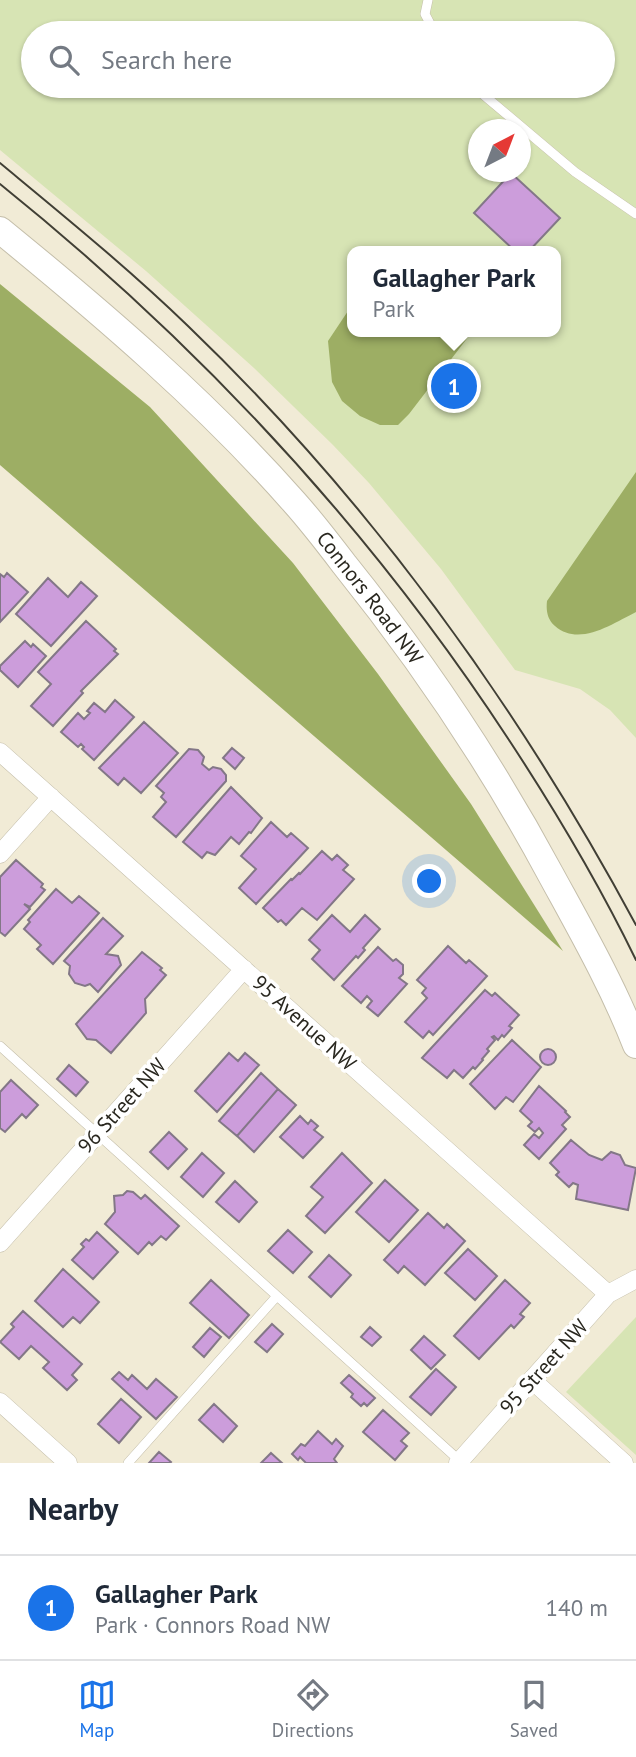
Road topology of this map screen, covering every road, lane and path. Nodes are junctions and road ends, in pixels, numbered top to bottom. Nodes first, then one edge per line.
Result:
1 (428, 0) edge
2 (429, 21) edge
3 (487, 98) edge
4 (636, 214) edge
5 (0, 230) edge
6 (0, 752) edge
7 (51, 797) junction
8 (0, 854) edge
9 (244, 969) junction
10 (0, 1045) edge
11 (636, 1045) edge
12 (97, 1133) junction
13 (0, 1243) edge
14 (636, 1279) edge
15 (608, 1294) junction
16 (277, 1296) junction
17 (532, 1380) junction
18 (0, 1402) edge
19 (459, 1462) edge
20 (68, 1463) edge
21 (128, 1463) edge
22 (624, 1463) edge

1 - 2 lane
3 - 4 lane
5 - 11 main road, Connors Road NW
6 - 7 street, 95 Avenue NW
7 - 8 street
7 - 9 street, 95 Avenue NW
9 - 12 street, 96 Street NW
9 - 15 street, 95 Avenue NW
10 - 12 lane
12 - 13 street, 96 Street NW
12 - 16 lane
14 - 15 street, 95 Street NW
15 - 17 street, 95 Street NW
16 - 19 lane
16 - 21 lane
17 - 19 street, 95 Street NW
17 - 22 street
18 - 20 street

